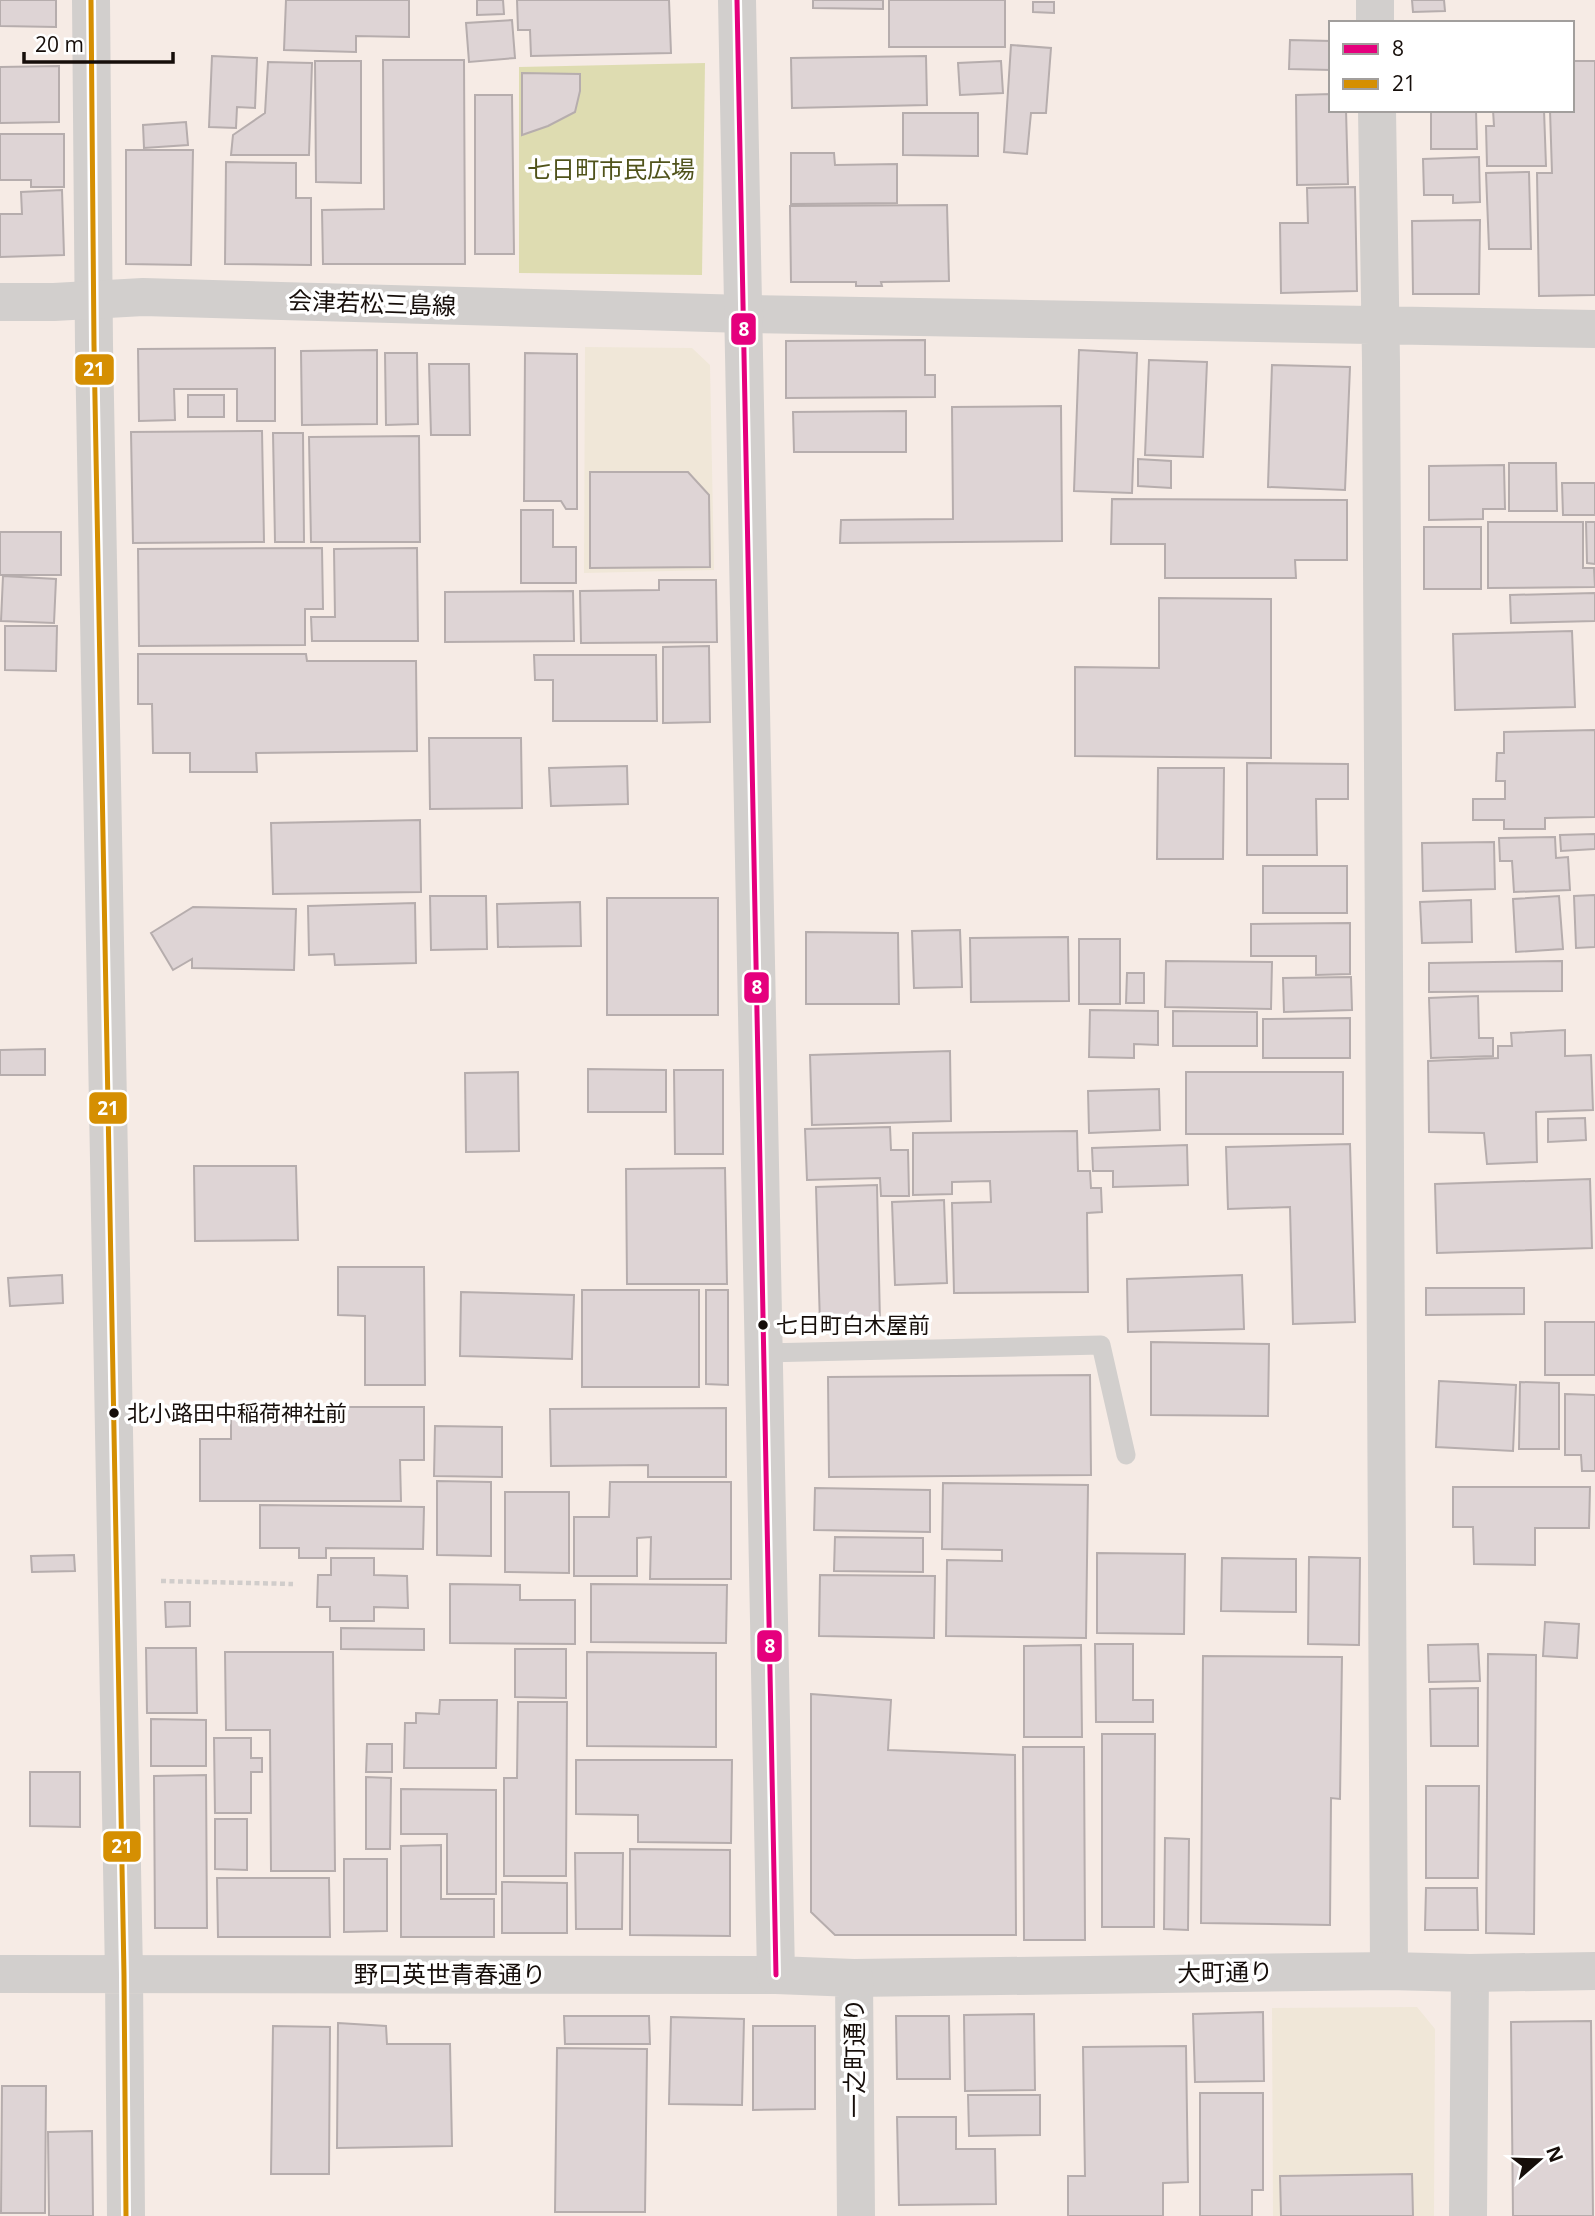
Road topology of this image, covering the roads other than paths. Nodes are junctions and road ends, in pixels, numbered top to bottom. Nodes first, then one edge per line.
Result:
1 (91, 0) edge
2 (737, 0) edge
3 (1375, 0) edge
4 (1375, 21) edge
5 (1377, 112) edge
6 (94, 301) junction
7 (0, 302) edge
8 (745, 314) junction
9 (1381, 325) junction
10 (1595, 329) edge
11 (764, 1353) junction
12 (1126, 1455) dead end
13 (1389, 1971) junction
14 (1595, 1971) edge
15 (1470, 1973) junction
16 (0, 1974) edge
17 (124, 1975) junction
18 (776, 1975) junction
19 (854, 1978) junction
20 (126, 2216) edge
21 (856, 2216) edge
22 (1468, 2216) edge

1 - 6 main road
2 - 8 main road
3 - 4 main road
5 - 9 main road
6 - 7 main road, 会津若松三島線
6 - 8 main road, 会津若松三島線
6 - 17 main road
8 - 9 main road, 会津若松三島線
8 - 11 main road
9 - 10 main road, 会津若松三島線
9 - 13 main road
11 - 12 lane
11 - 18 main road
13 - 15 main road, 大町通り
13 - 19 main road, 大町通り
14 - 15 main road, 大町通り
15 - 22 main road
16 - 17 main road, 野口英世青春通り
17 - 18 main road, 野口英世青春通り
17 - 20 main road
18 - 19 main road, 一之町通り
19 - 21 main road, 一之町通り

